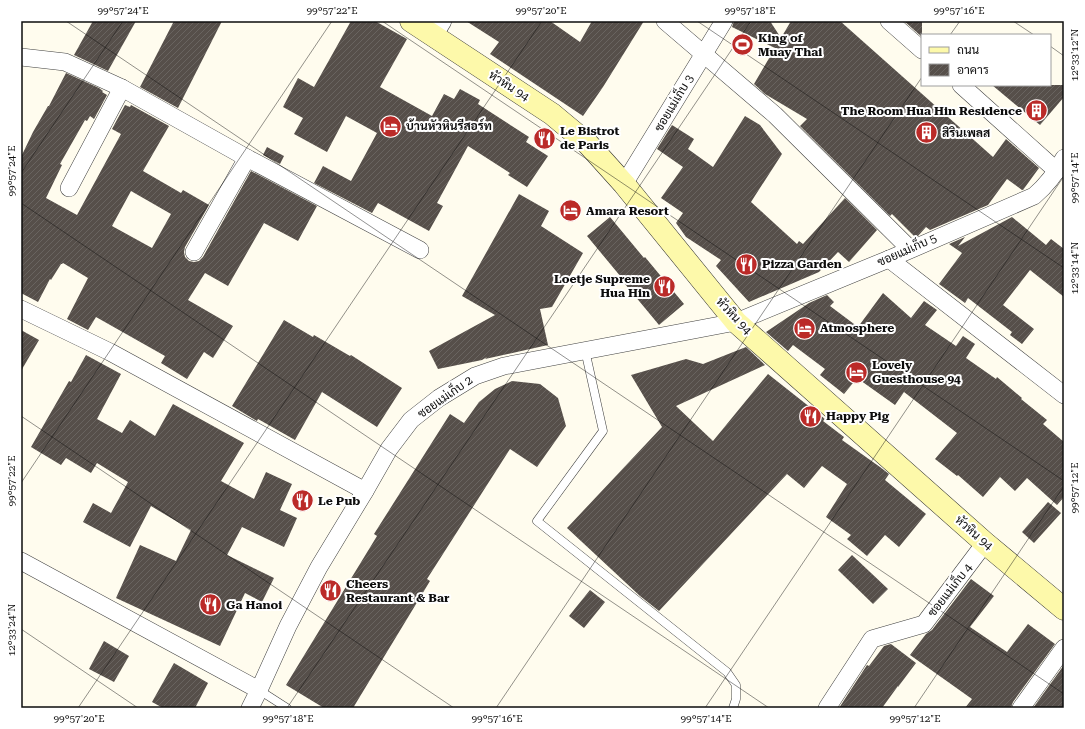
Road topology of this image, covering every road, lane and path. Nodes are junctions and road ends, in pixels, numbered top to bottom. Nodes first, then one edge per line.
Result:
1 (411, 21) edge
2 (665, 21) edge
3 (724, 21) edge
4 (889, 21) edge
5 (438, 28) edge
6 (921, 49) edge
7 (704, 54) junction
8 (21, 57) edge
9 (962, 86) edge
10 (122, 88) junction
11 (247, 158) junction
12 (1060, 164) edge
13 (624, 184) junction
14 (69, 188) dead end
15 (910, 249) junction
16 (420, 250) dead end
17 (194, 252) dead end
18 (889, 259) junction
19 (21, 309) edge
20 (736, 322) junction
21 (585, 350) junction
22 (1064, 395) edge
23 (365, 491) junction
24 (985, 543) junction
25 (21, 561) edge
26 (1064, 609) edge
27 (1064, 648) edge
28 (259, 690) junction
29 (250, 708) edge
30 (287, 708) edge
31 (733, 708) edge
32 (827, 708) edge
33 (1020, 708) edge

1 - 5 street, หัวหิน 94
2 - 7 street
3 - 7 street, ซอยแม่เก็บ 3
4 - 6 street
5 - 13 street, หัวหิน 94
7 - 13 street, ซอยแม่เก็บ 3
7 - 15 street
8 - 10 street
9 - 12 street
10 - 11 street
10 - 14 street
11 - 16 street
11 - 17 street
12 - 15 street, ซอยแม่เก็บ 5
13 - 20 street, หัวหิน 94
15 - 18 street, ซอยแม่เก็บ 5
18 - 20 street, ซอยแม่เก็บ 5
18 - 22 street
19 - 23 street
20 - 21 street, ซอยแม่เก็บ 2
20 - 24 street, หัวหิน 94
21 - 23 street, ซอยแม่เก็บ 2
21 - 31 lane
23 - 28 street, ซอยแม่เก็บ 2
24 - 26 street, หัวหิน 94
24 - 32 street, ซอยแม่เก็บ 4
25 - 28 street
27 - 33 street
28 - 29 street, ซอยแม่เก็บ 2
28 - 30 lane

